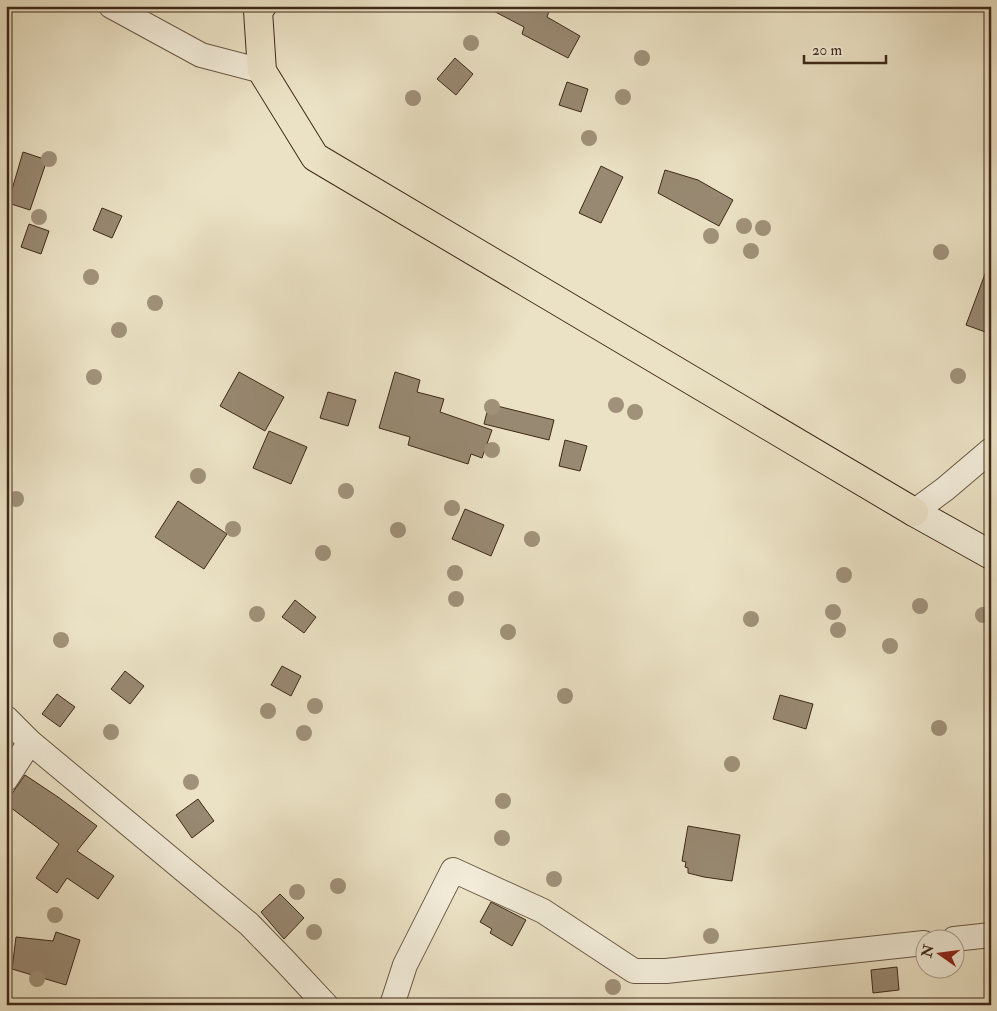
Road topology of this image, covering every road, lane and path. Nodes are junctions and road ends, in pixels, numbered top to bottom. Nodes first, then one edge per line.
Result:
1 (110, 6) edge
2 (262, 6) edge
3 (262, 72) junction
4 (991, 450) edge
5 (914, 512) junction
6 (991, 555) edge
7 (6, 718) edge
8 (30, 742) junction
9 (6, 779) edge
10 (991, 935) edge
11 (964, 938) edge
12 (914, 943) edge
13 (326, 1005) edge
14 (392, 1005) edge

1 - 3 street
2 - 3 main road
3 - 5 main road
4 - 5 street
5 - 6 street
7 - 8 street
8 - 9 street
8 - 13 street
10 - 11 street
12 - 14 street

